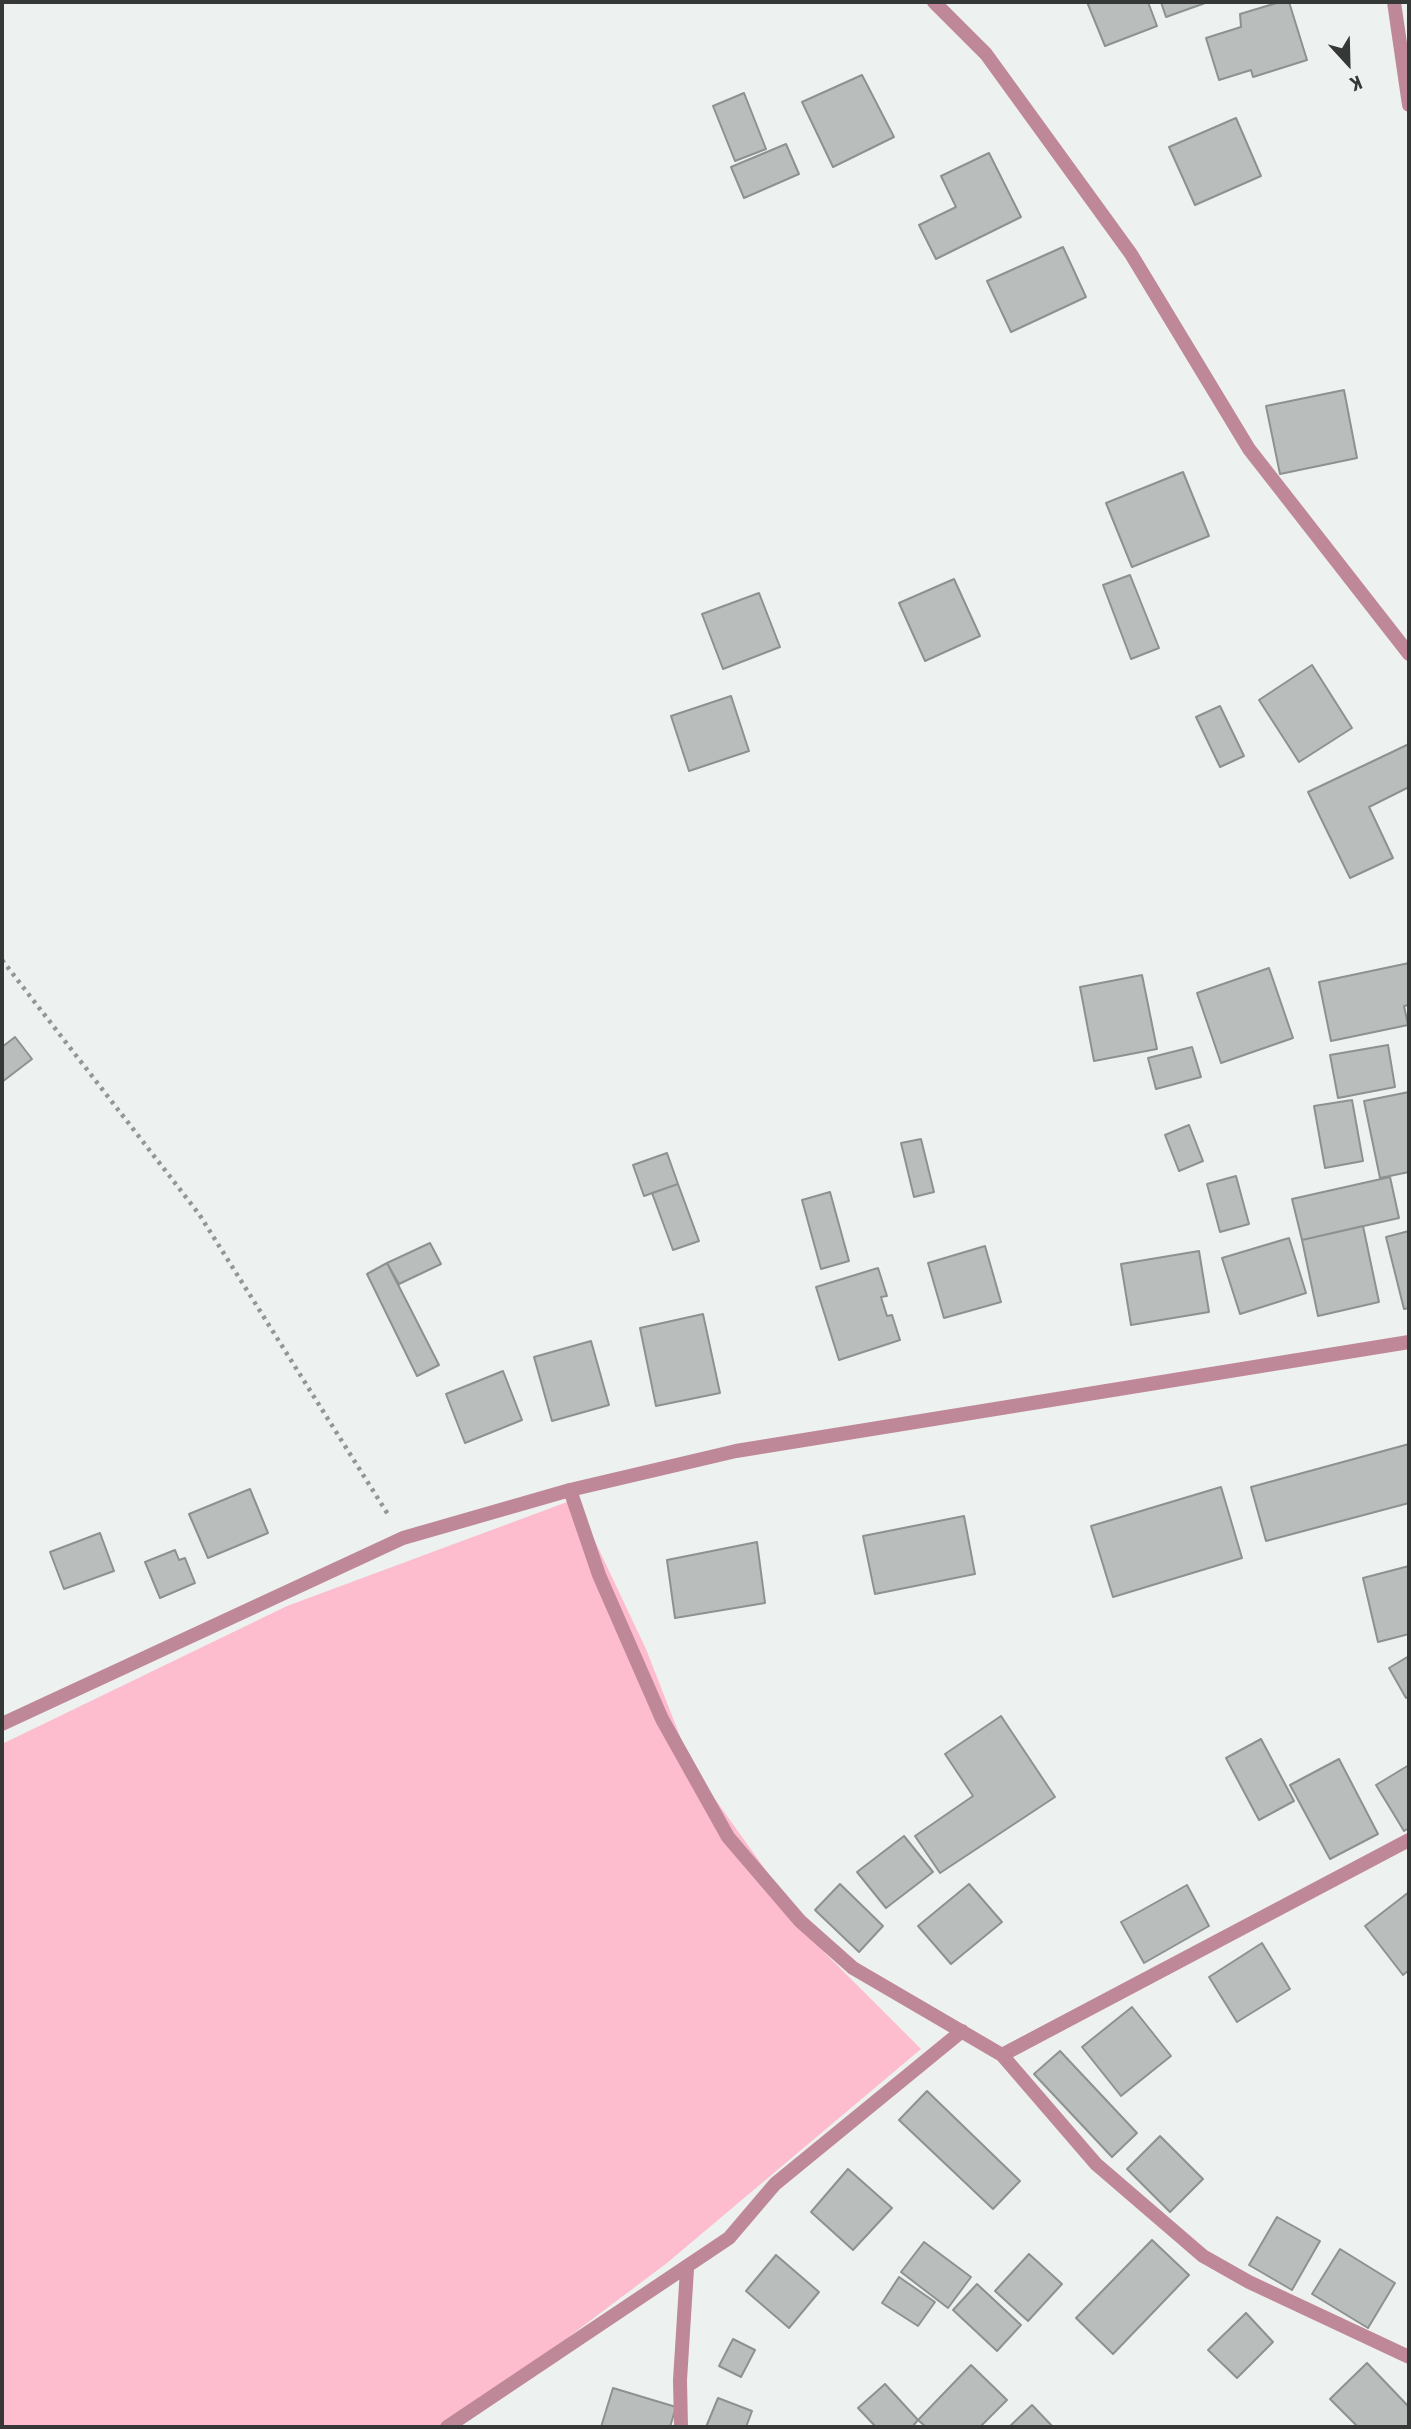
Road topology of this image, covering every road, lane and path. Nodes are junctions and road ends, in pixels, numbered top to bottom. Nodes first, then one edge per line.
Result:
1 (934, 2) edge
2 (1394, 2) edge
3 (1409, 105) edge
4 (1409, 653) edge
5 (2, 960) edge
6 (1409, 1342) edge
7 (570, 1490) junction
8 (403, 1538) junction
9 (2, 1724) edge
10 (1409, 1840) edge
11 (962, 2031) junction
12 (1002, 2055) junction
13 (687, 2269) junction
14 (1409, 2357) edge
15 (447, 2427) edge
16 (681, 2427) edge

1 - 4 street
2 - 3 street
5 - 8 path
6 - 7 street
7 - 8 street
7 - 11 street
8 - 9 street
10 - 12 street
11 - 12 street
11 - 13 street
12 - 14 street
13 - 15 street
13 - 16 street

